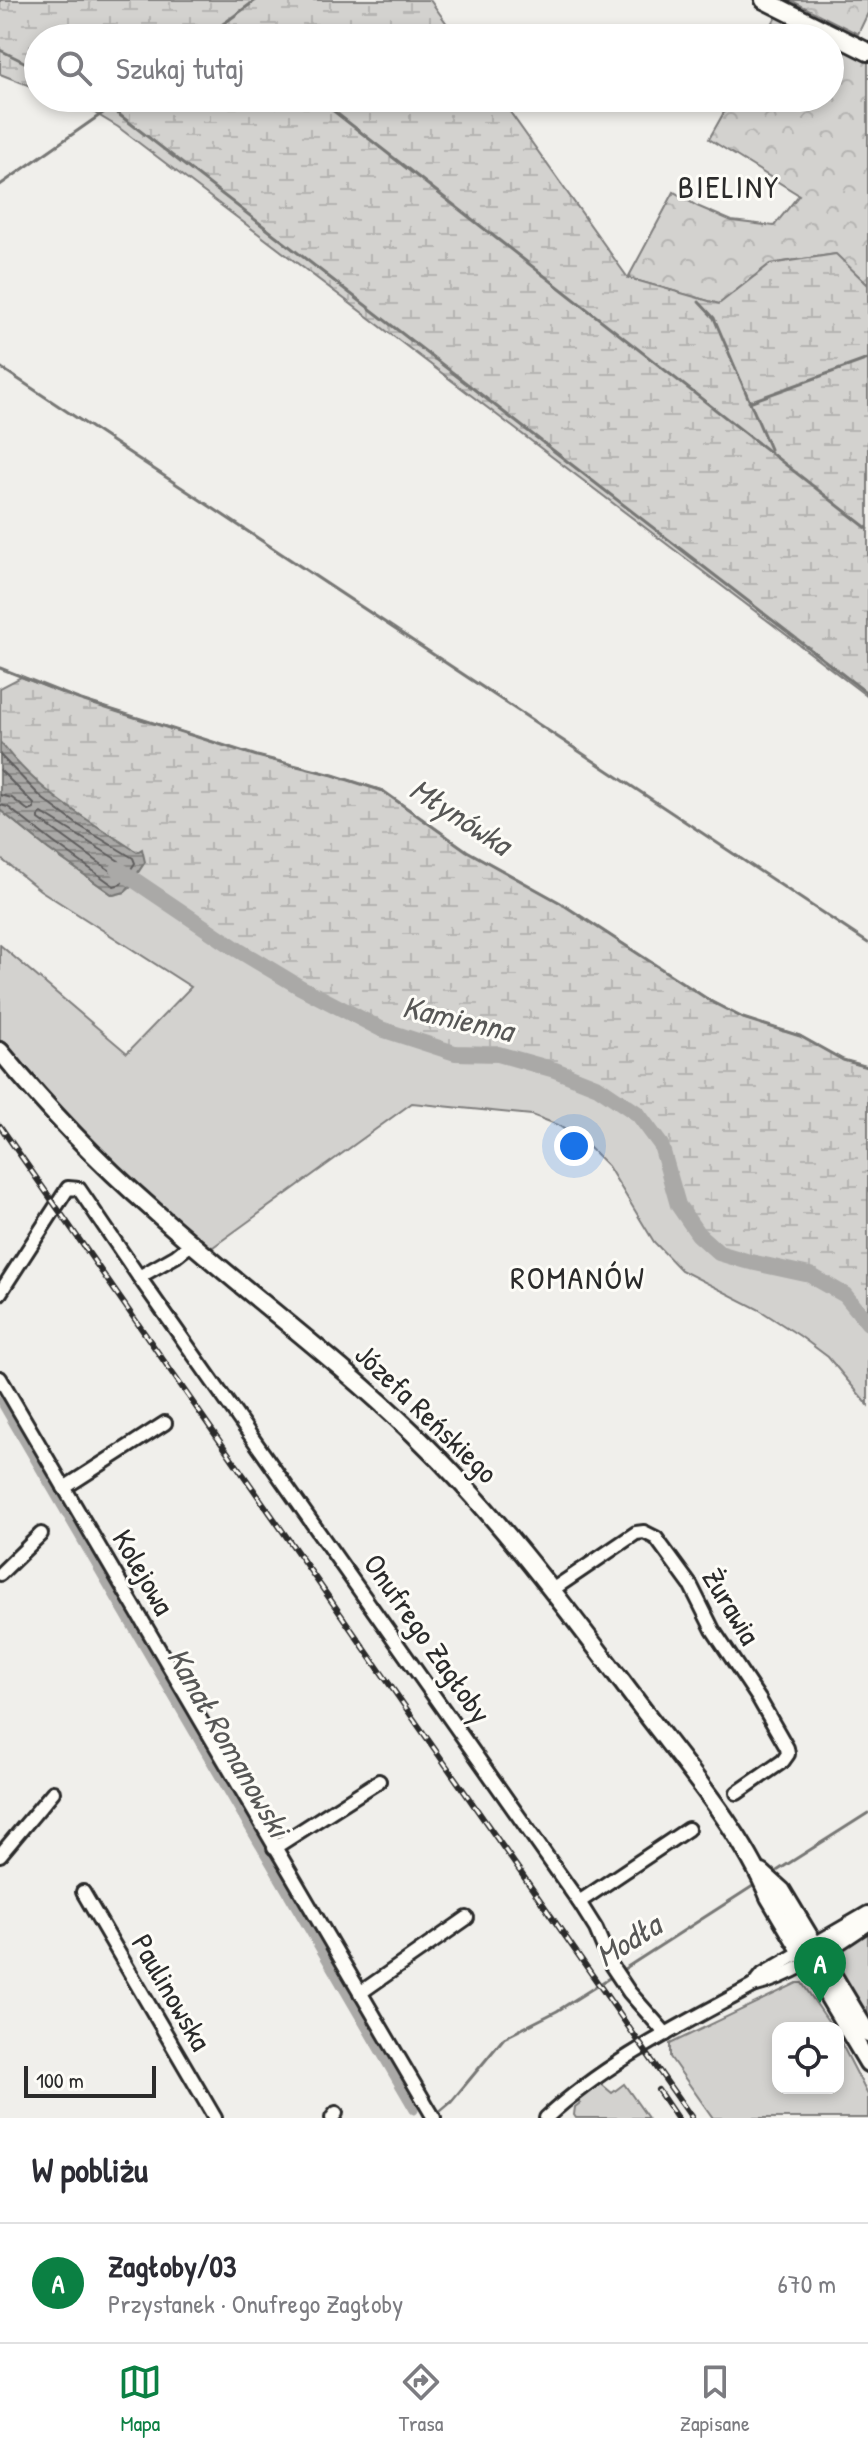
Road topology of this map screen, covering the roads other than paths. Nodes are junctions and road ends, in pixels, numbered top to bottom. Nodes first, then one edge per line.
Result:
1 (764, 0) edge
2 (812, 24) edge
3 (844, 40) edge
4 (868, 52) edge
5 (0, 1051) edge
6 (191, 1244) junction
7 (139, 1277) junction
8 (0, 1293) edge
9 (0, 1378) edge
10 (165, 1423) dead end
11 (64, 1488) junction
12 (41, 1534) dead end
13 (0, 1574) edge
14 (552, 1590) junction
15 (379, 1781) dead end
16 (53, 1792) dead end
17 (737, 1793) dead end
18 (688, 1829) dead end
19 (274, 1848) junction
20 (0, 1855) edge
21 (83, 1892) dead end
22 (579, 1902) junction
23 (868, 1913) edge
24 (467, 1918) dead end
25 (868, 1924) edge
26 (812, 1953) junction
27 (360, 1993) junction
28 (666, 2034) junction
29 (868, 2034) edge
30 (868, 2063) edge
31 (431, 2112) edge
32 (215, 2118) edge
33 (546, 2118) edge

1 - 2 main road
3 - 4 main road
5 - 6 main road, Józefa Reńskiego
6 - 7 street
6 - 14 main road, Józefa Reńskiego
7 - 8 street, Onufrego Zagłoby
7 - 22 street, Onufrego Zagłoby
9 - 11 street, Kolejowa
10 - 11 street
11 - 19 street, Kolejowa
12 - 13 street
14 - 17 street, Żurawia
14 - 26 main road, Józefa Reńskiego
15 - 19 street
16 - 20 street
18 - 22 street
19 - 27 street, Kolejowa
21 - 32 street, Paulinowska
22 - 28 street, Onufrego Zagłoby
23 - 26 street
24 - 27 street
25 - 26 street
26 - 28 street
26 - 29 main road
26 - 30 main road
27 - 31 street, Kolejowa
28 - 33 street

